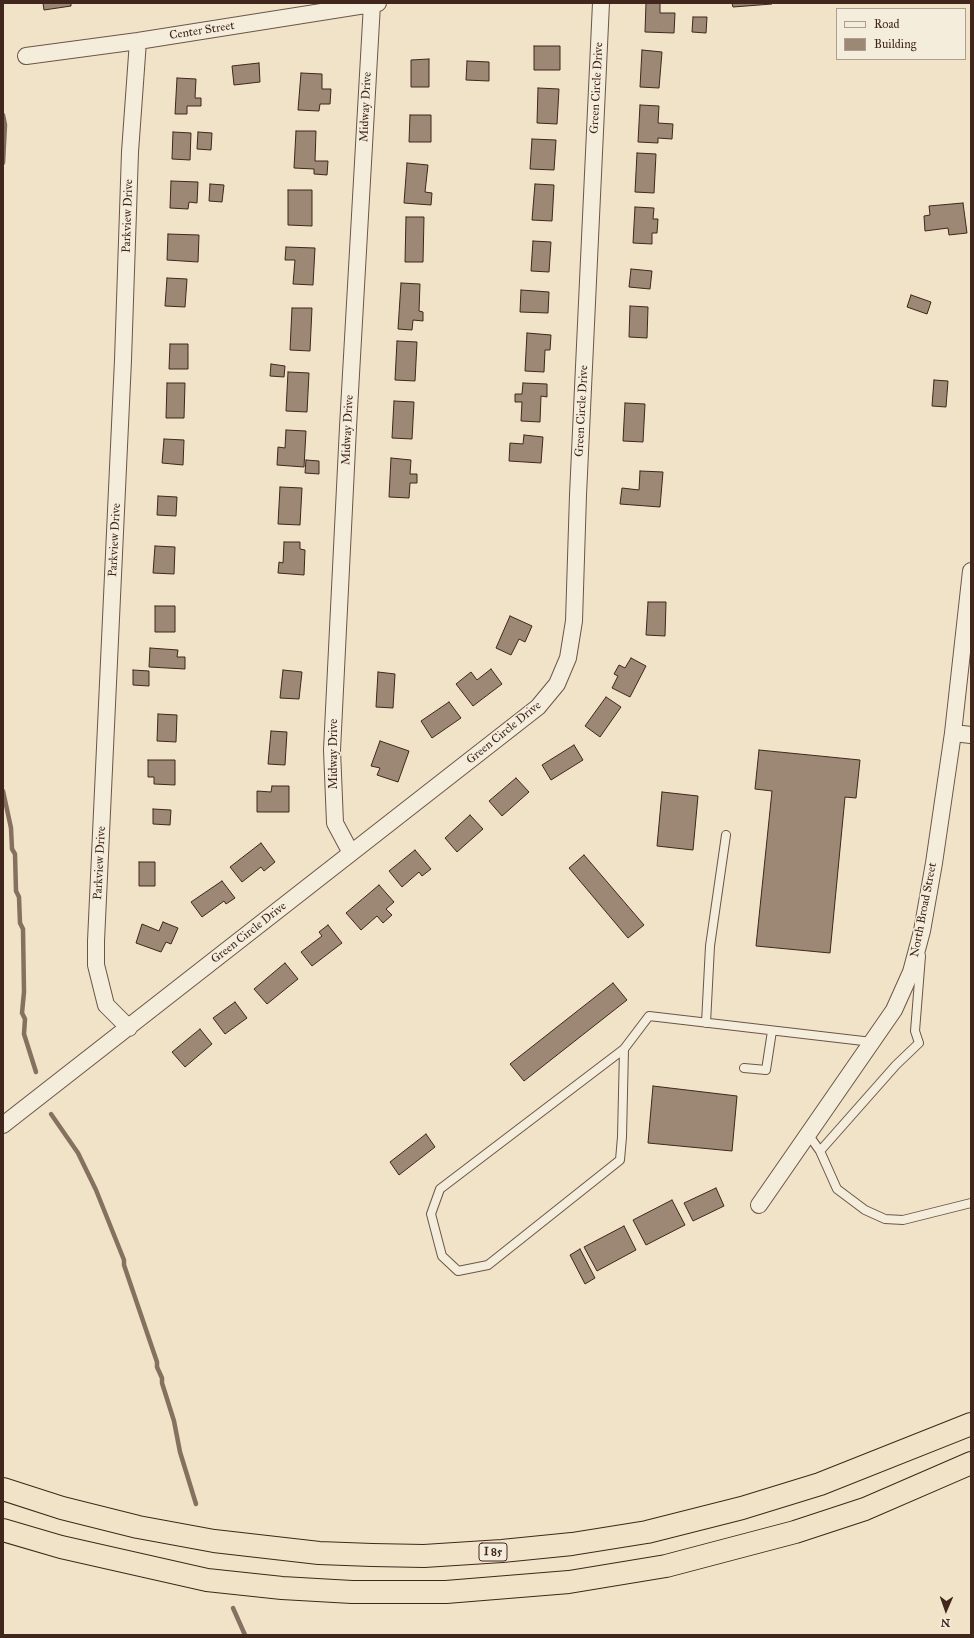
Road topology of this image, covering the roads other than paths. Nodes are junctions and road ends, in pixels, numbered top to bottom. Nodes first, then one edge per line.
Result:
1 (375, 3) edge
2 (601, 3) edge
3 (138, 41) junction
4 (26, 56) dead end
5 (971, 571) edge
6 (953, 733) junction
7 (971, 735) edge
8 (726, 835) dead end
9 (351, 853) junction
10 (922, 931) junction
11 (706, 1023) junction
12 (129, 1028) junction
13 (772, 1030) junction
14 (872, 1042) junction
15 (624, 1049) junction
16 (744, 1068) dead end
17 (3, 1125) edge
18 (808, 1134) junction
19 (820, 1151) junction
20 (971, 1203) edge
21 (759, 1205) dead end
22 (971, 1424) edge
23 (971, 1463) edge
24 (3, 1489) edge
25 (3, 1530) edge

1 - 3 street, Center Street
1 - 9 street, Midway Drive
2 - 9 street, Green Circle Drive
3 - 4 street, Center Street
3 - 12 street, Parkview Drive
5 - 6 street, North Broad Street
6 - 7 street
6 - 10 street, North Broad Street
8 - 11 lane
9 - 12 street, Green Circle Drive
10 - 14 street, North Broad Street
10 - 19 lane
11 - 13 lane
11 - 15 lane
12 - 17 street, Green Circle Drive
13 - 14 lane
13 - 16 lane
14 - 18 street, North Broad Street
15 - 15 lane
18 - 19 lane
18 - 21 street, North Broad Street
19 - 20 lane
22 - 24 highway, I 85
23 - 25 highway

